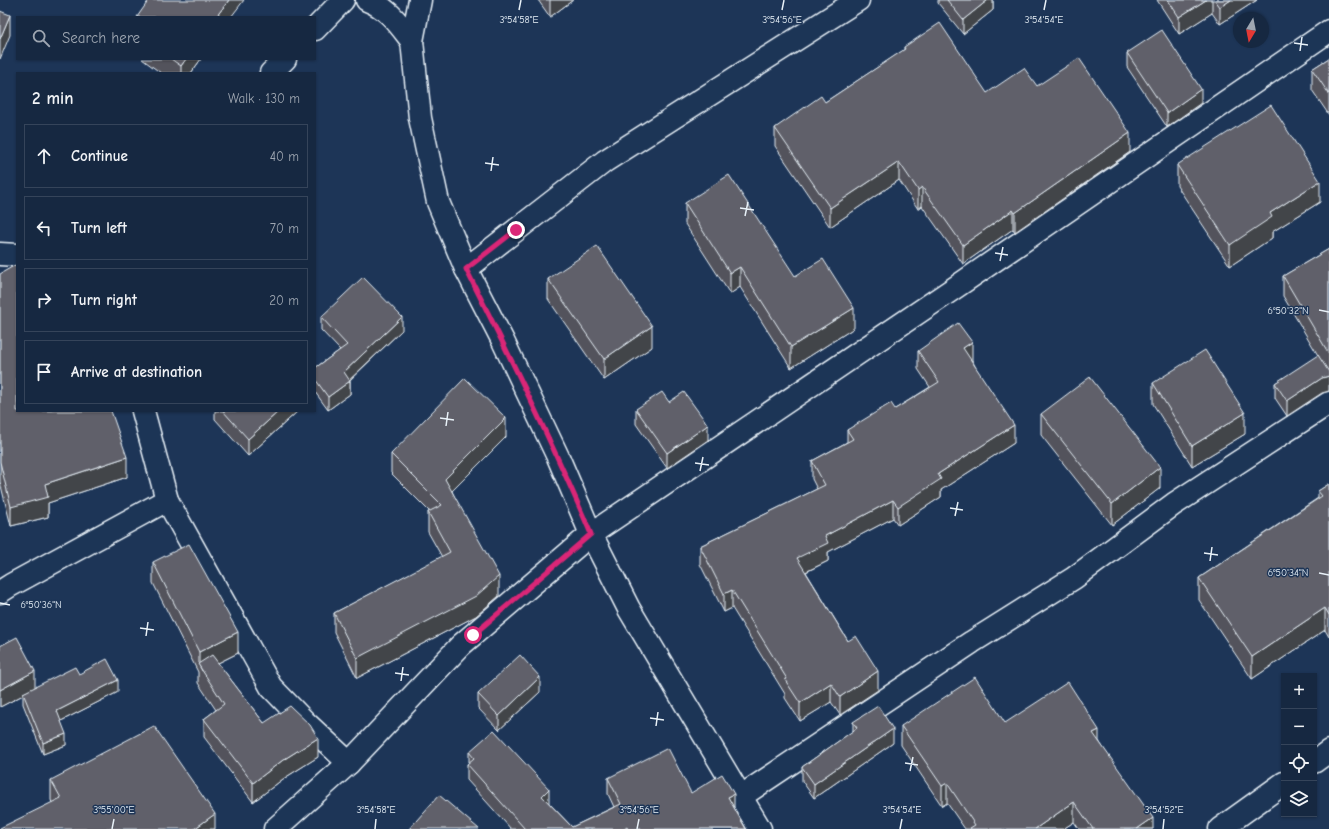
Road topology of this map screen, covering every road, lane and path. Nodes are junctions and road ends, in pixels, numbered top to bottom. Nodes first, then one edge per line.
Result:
1 (343, 0) edge
2 (366, 0) edge
3 (420, 0) edge
4 (858, 0) edge
5 (316, 28) edge
6 (1329, 31) edge
7 (412, 41) junction
8 (284, 60) edge
9 (272, 72) edge
10 (0, 254) edge
11 (16, 255) edge
12 (466, 269) junction
13 (1329, 403) edge
14 (143, 412) edge
15 (167, 500) junction
16 (591, 534) junction
17 (0, 592) edge
18 (1329, 752) edge
19 (1317, 760) edge
20 (349, 763) junction
21 (1281, 785) edge
22 (740, 797) junction
23 (275, 829) edge
24 (760, 829) edge
25 (1220, 829) edge

1 - 5 street
2 - 7 street
3 - 7 street
4 - 12 street
6 - 16 street
7 - 12 street
8 - 9 street
10 - 11 street
12 - 16 street
13 - 22 street
14 - 15 street
15 - 17 street
15 - 20 street
16 - 20 street
16 - 22 street
18 - 19 street
20 - 23 street
21 - 25 street
22 - 24 street

